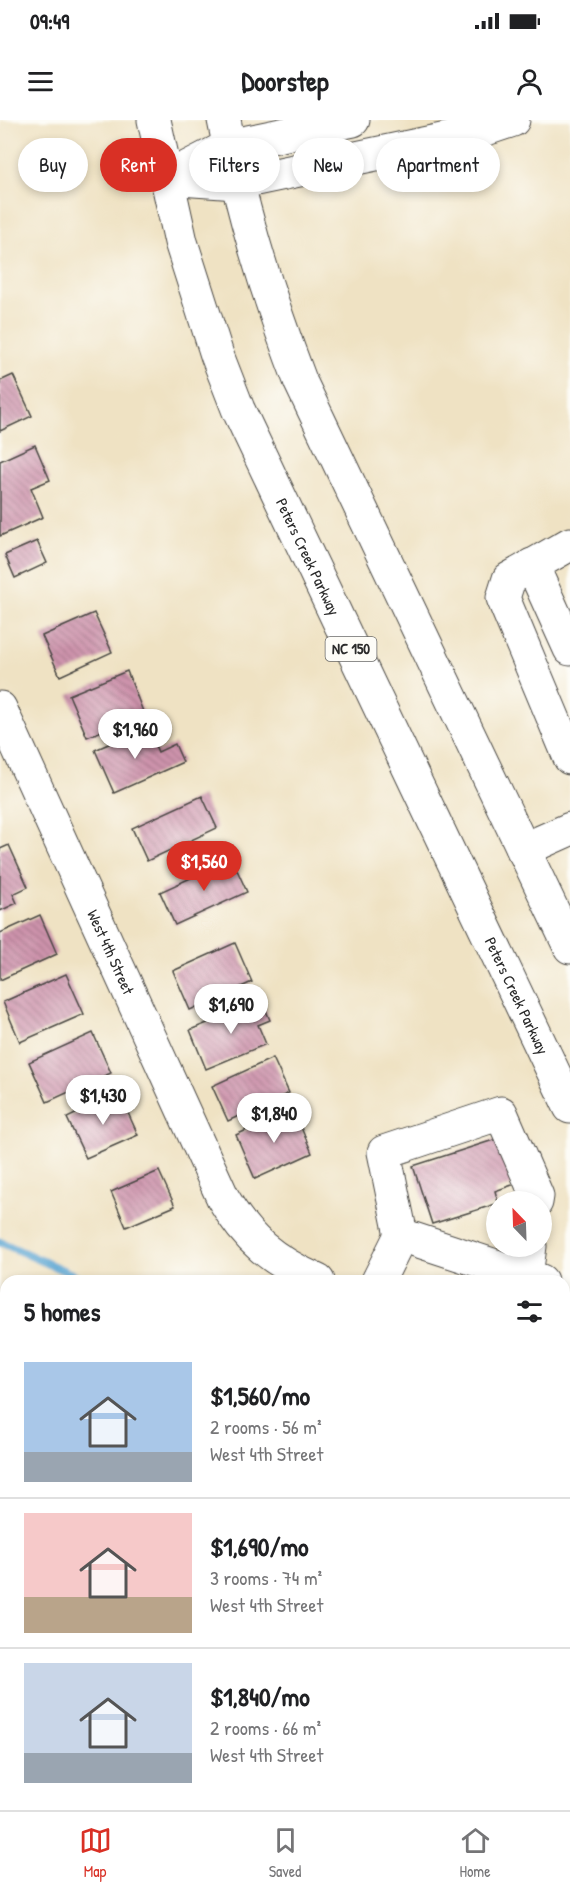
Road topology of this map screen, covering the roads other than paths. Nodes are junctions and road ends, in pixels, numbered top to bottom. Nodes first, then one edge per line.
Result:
1 (154, 120) edge
2 (353, 120) edge
3 (513, 120) edge
4 (227, 133) edge
5 (158, 138) edge
6 (177, 170) edge
7 (280, 174) edge
8 (169, 192) edge
9 (240, 192) edge
10 (570, 544) edge
11 (532, 565) junction
12 (570, 649) edge
13 (0, 708) edge
14 (570, 758) edge
15 (570, 829) edge
16 (523, 850) junction
17 (570, 947) edge
18 (570, 1107) edge
19 (535, 1191) edge
20 (401, 1236) junction
21 (532, 1268) edge
22 (307, 1275) edge
23 (381, 1275) edge

1 - 5 main road, Peters Creek Parkway / NC 150
2 - 4 main road
3 - 7 main road
4 - 6 main road
8 - 18 main road, Peters Creek Parkway / NC 150
9 - 16 main road
10 - 11 main road
11 - 12 main road
11 - 14 main road
13 - 22 main road, West 4th Street
15 - 16 main road
16 - 17 main road
19 - 20 main road
20 - 21 main road
20 - 23 main road

